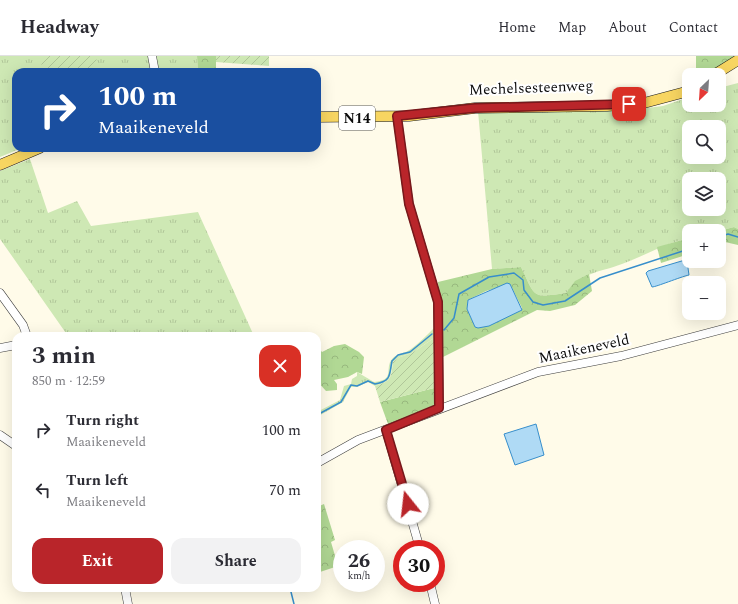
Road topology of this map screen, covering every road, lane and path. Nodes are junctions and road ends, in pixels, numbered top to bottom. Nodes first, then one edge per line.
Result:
1 (152, 56) edge
2 (738, 60) edge
3 (738, 66) edge
4 (154, 68) edge
5 (725, 68) edge
6 (726, 74) edge
7 (682, 88) edge
8 (682, 93) edge
9 (397, 116) junction
10 (321, 117) edge
11 (31, 152) edge
12 (0, 165) edge
13 (0, 293) edge
14 (738, 325) edge
15 (26, 332) edge
16 (12, 346) edge
17 (0, 348) edge
18 (439, 408) junction
19 (386, 430) junction
20 (0, 436) edge
21 (12, 444) edge
22 (321, 461) edge
23 (417, 540) edge
24 (126, 592) edge
25 (432, 592) edge
26 (128, 604) edge
27 (435, 604) edge

1 - 4 street
2 - 5 main road
3 - 6 main road
7 - 9 main road, Mechelsesteenweg / N14
8 - 9 main road, Mechelsesteenweg / N14
9 - 10 main road, Mechelsesteenweg / N14
9 - 18 street
11 - 12 main road
13 - 15 street
14 - 18 street, Maaikeneveld
16 - 17 street
18 - 19 street, Maaikeneveld
19 - 22 street, Maaikeneveld
19 - 23 street
20 - 21 street
24 - 26 street
25 - 27 street

